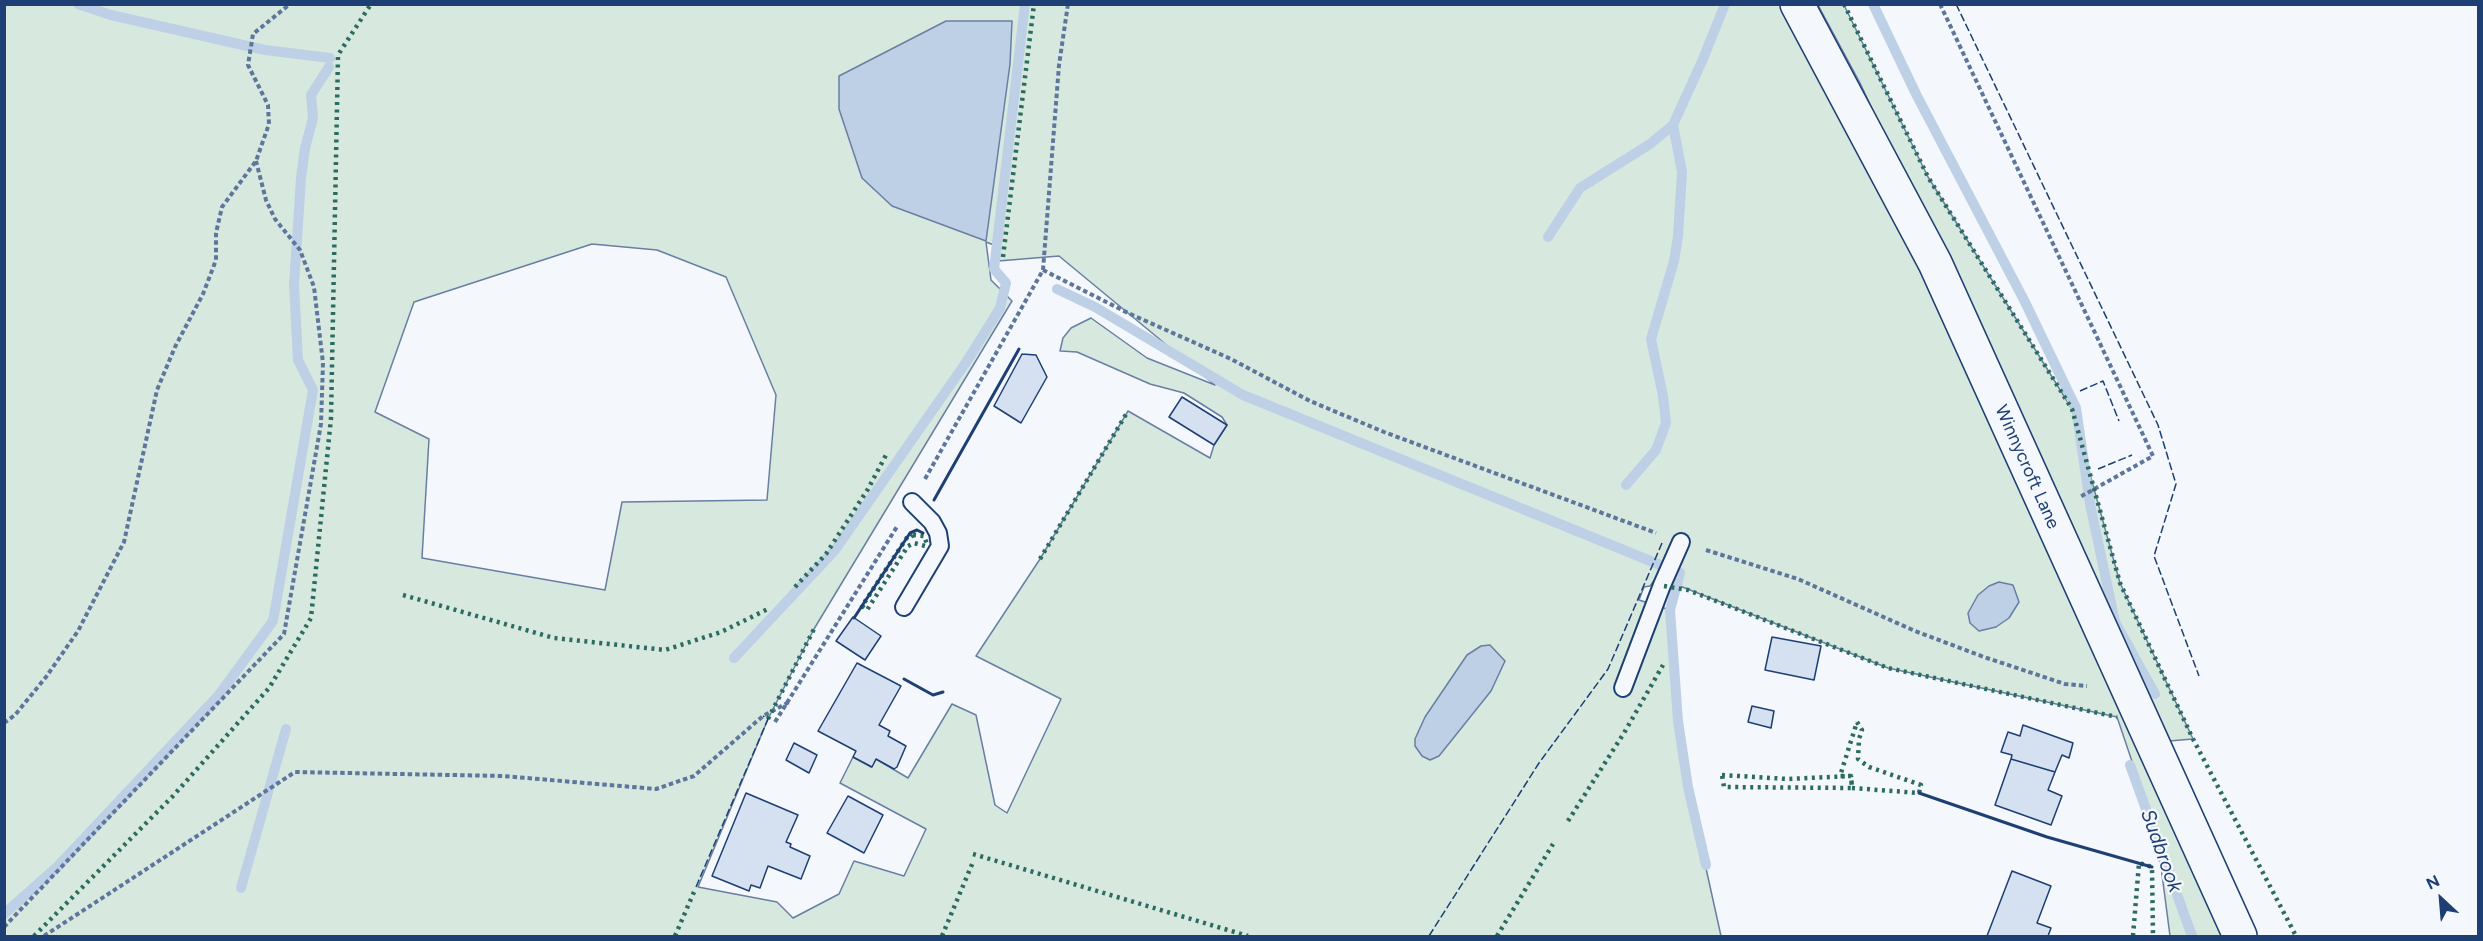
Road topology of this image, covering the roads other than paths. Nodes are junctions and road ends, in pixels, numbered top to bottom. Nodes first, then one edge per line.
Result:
1 (1797, 4) edge
2 (912, 502) road end
3 (1681, 543) road end
4 (904, 607) dead end
5 (1623, 688) dead end
6 (2240, 936) edge

1 - 6 street, Winnycroft Lane
2 - 4 lane
3 - 5 lane

